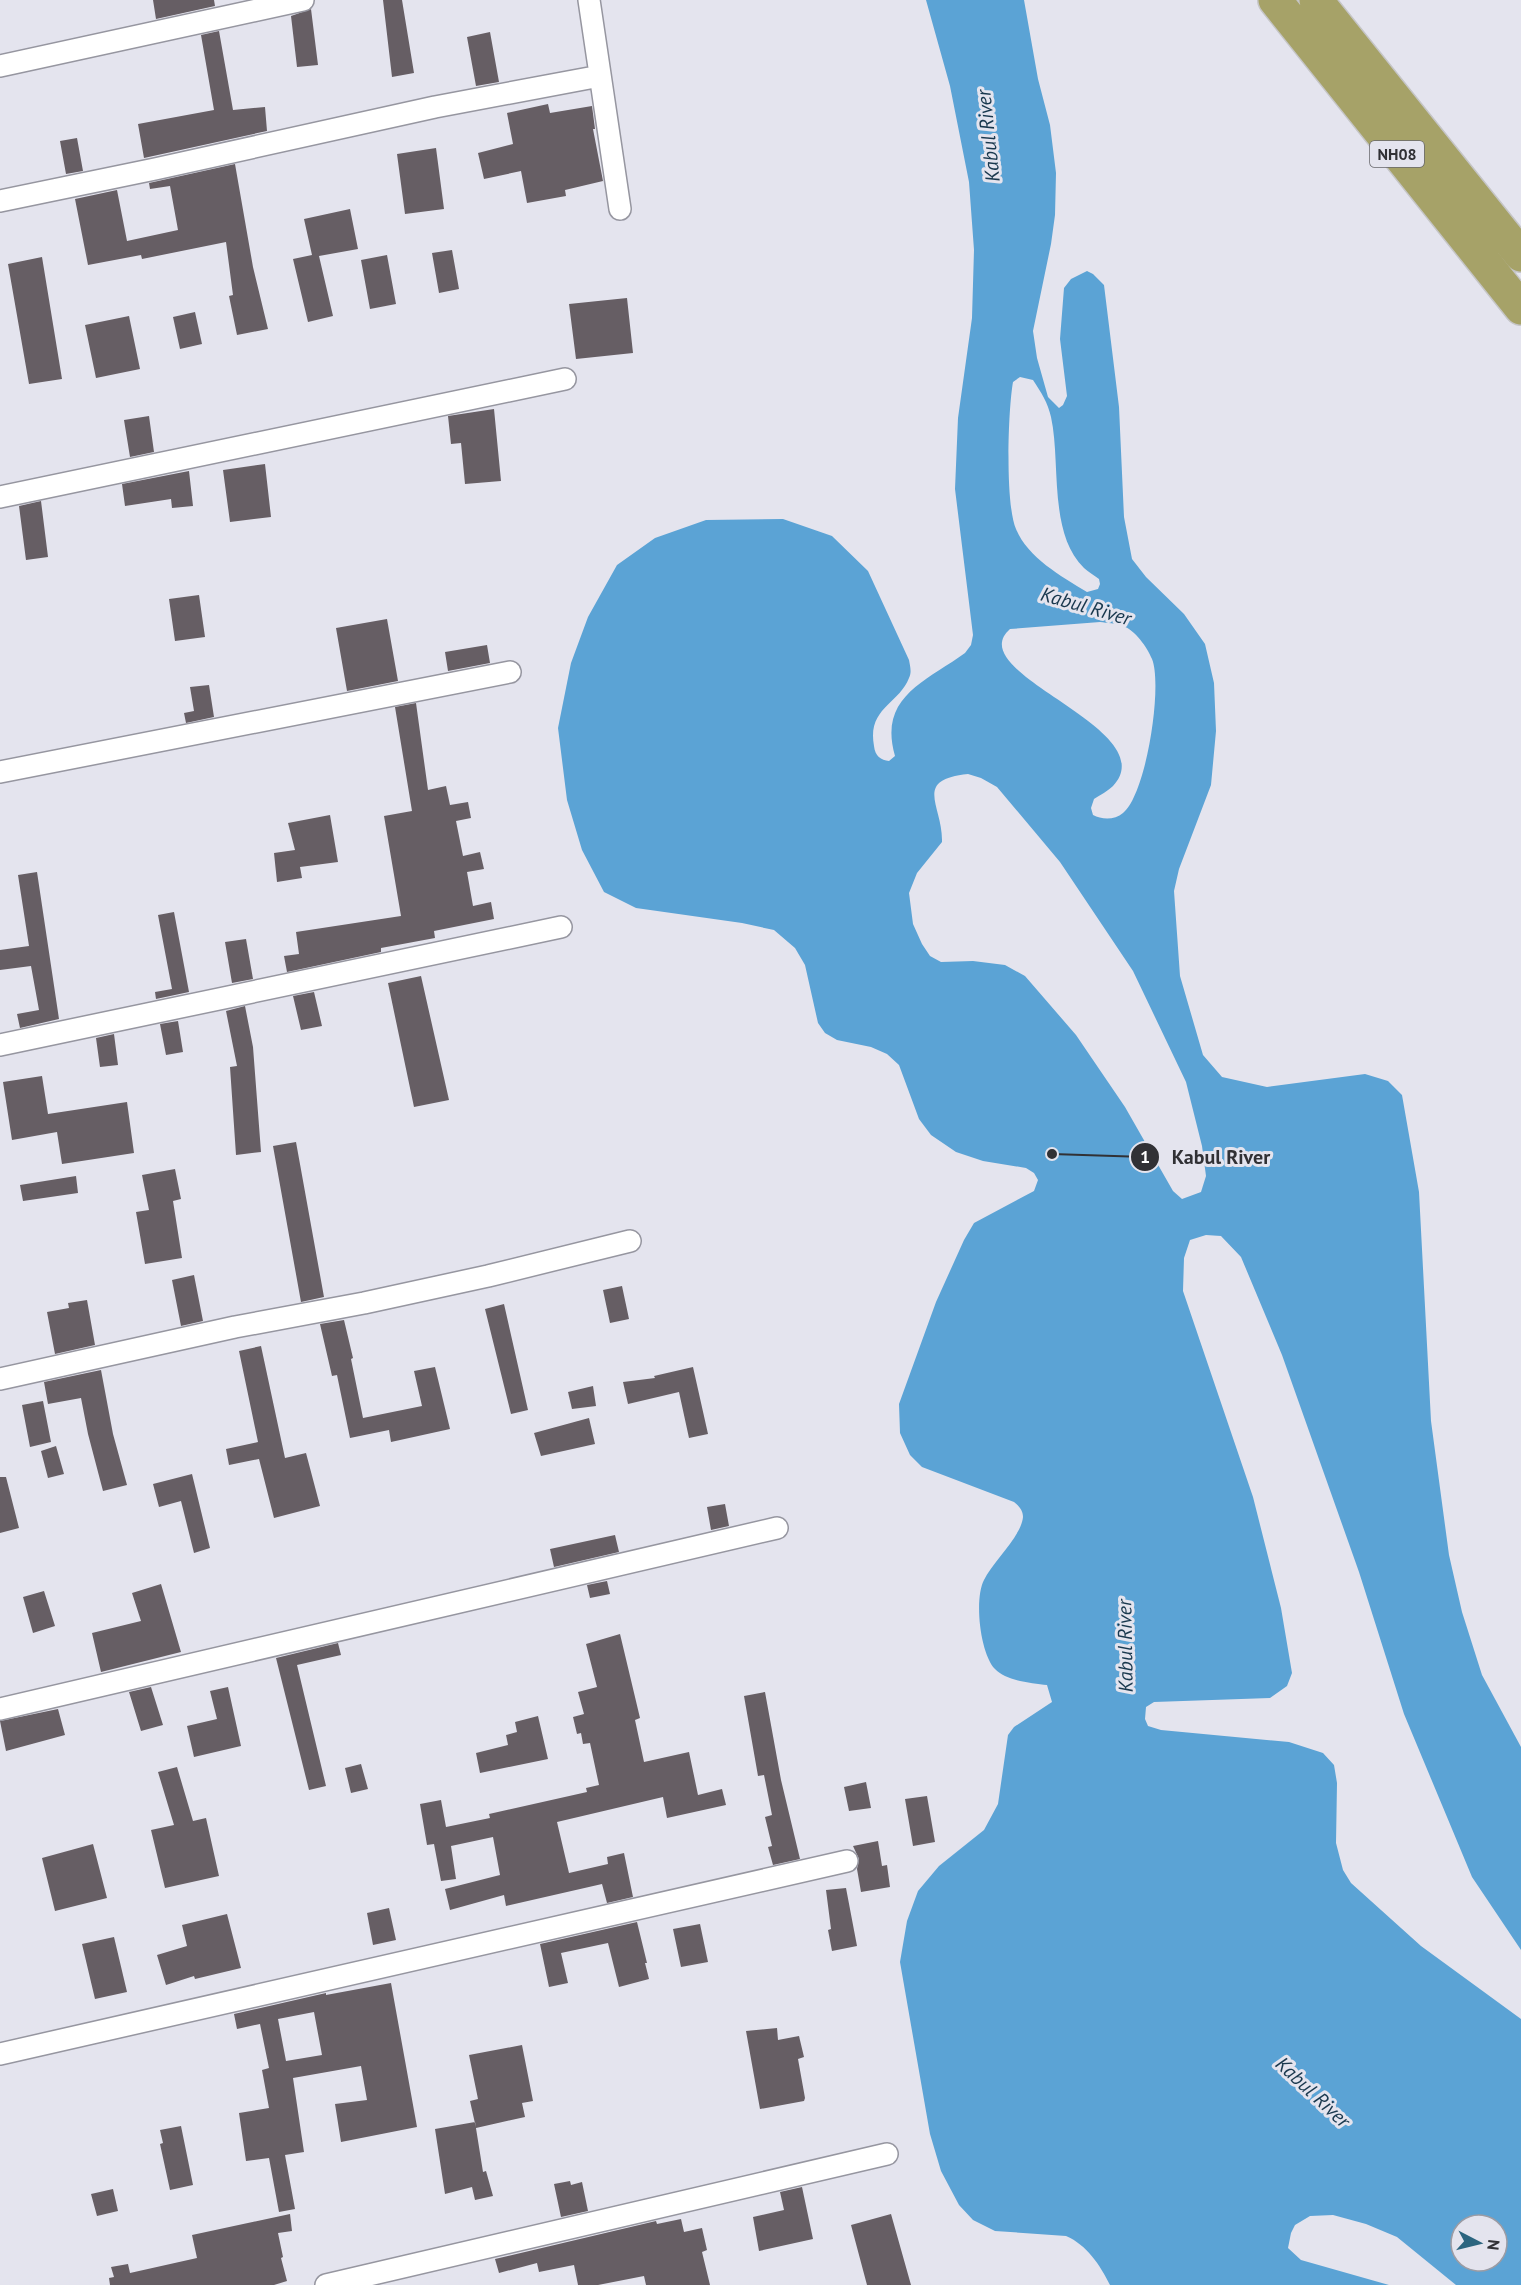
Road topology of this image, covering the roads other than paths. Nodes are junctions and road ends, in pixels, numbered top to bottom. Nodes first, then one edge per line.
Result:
1 (303, 0) edge
2 (589, 0) edge
3 (1316, 0) edge
4 (1287, 5) edge
5 (0, 66) edge
6 (600, 76) junction
7 (0, 201) edge
8 (620, 209) dead end
9 (1521, 255) edge
10 (1521, 308) edge
11 (565, 379) dead end
12 (0, 497) edge
13 (510, 672) dead end
14 (0, 772) edge
15 (561, 927) dead end
16 (0, 1045) edge
17 (630, 1241) dead end
18 (0, 1379) edge
19 (777, 1528) dead end
20 (0, 1708) edge
21 (847, 1861) dead end
22 (0, 2054) edge
23 (887, 2154) dead end
24 (326, 2285) edge

1 - 5 street
2 - 6 street
3 - 9 highway, NH08
4 - 10 highway, NH08
6 - 7 street
6 - 8 street
11 - 12 street
13 - 14 street
15 - 16 street
17 - 18 street
19 - 20 street
21 - 22 street
23 - 24 street

